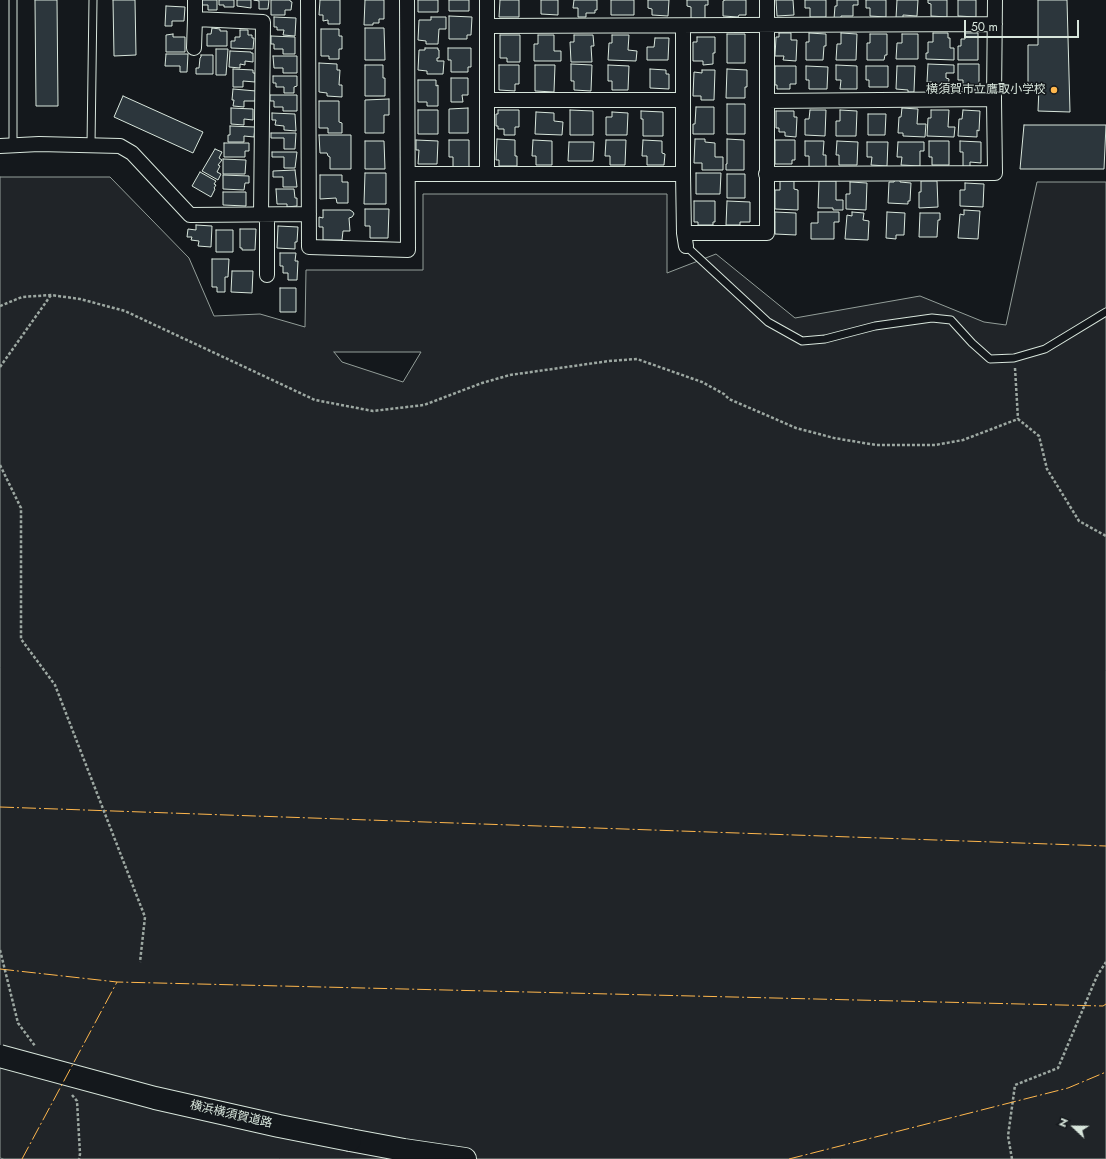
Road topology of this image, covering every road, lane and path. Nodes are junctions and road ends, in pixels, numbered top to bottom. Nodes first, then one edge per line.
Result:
1 (13, 0) edge
2 (93, 0) edge
3 (194, 0) edge
4 (308, 0) edge
5 (407, 0) edge
6 (488, 0) edge
7 (767, 0) edge
8 (995, 0) edge
9 (195, 19) junction
10 (767, 24) junction
11 (995, 24) junction
12 (487, 26) junction
13 (683, 26) junction
14 (194, 48) dead end
15 (994, 99) junction
16 (488, 100) junction
17 (683, 100) junction
18 (767, 101) junction
19 (91, 145) junction
20 (6, 146) edge
21 (408, 174) junction
22 (487, 174) junction
23 (683, 174) junction
24 (766, 174) junction
25 (309, 214) junction
26 (264, 215) junction
27 (685, 239) junction
28 (267, 275) dead end
29 (51, 295) junction
30 (0, 306) edge
31 (1106, 312) edge
32 (1014, 358) junction
33 (0, 367) edge
34 (1018, 419) junction
35 (0, 465) edge
36 (1106, 536) edge
37 (140, 962) dead end
38 (1106, 962) edge
39 (0, 1056) edge
40 (465, 1159) edge
41 (1012, 1159) edge

1 - 20 lane
2 - 19 lane
3 - 9 street
4 - 25 street
5 - 21 street
6 - 12 street
7 - 10 street
8 - 11 street
9 - 14 street
9 - 26 street
10 - 11 street
10 - 13 street
10 - 18 street
11 - 15 street
12 - 13 street
12 - 16 street
13 - 17 street
15 - 18 street
15 - 24 street
16 - 17 street
16 - 22 street
17 - 23 street
18 - 24 street
19 - 20 street
19 - 26 street
21 - 22 street
21 - 25 street
22 - 23 street
23 - 27 street
24 - 27 street
25 - 26 street
26 - 28 street
27 - 32 lane
29 - 30 path
29 - 33 path
29 - 34 path
31 - 32 lane
32 - 34 path
34 - 36 path
35 - 37 path
38 - 41 path
39 - 40 highway, 横浜横須賀道路, bridge

